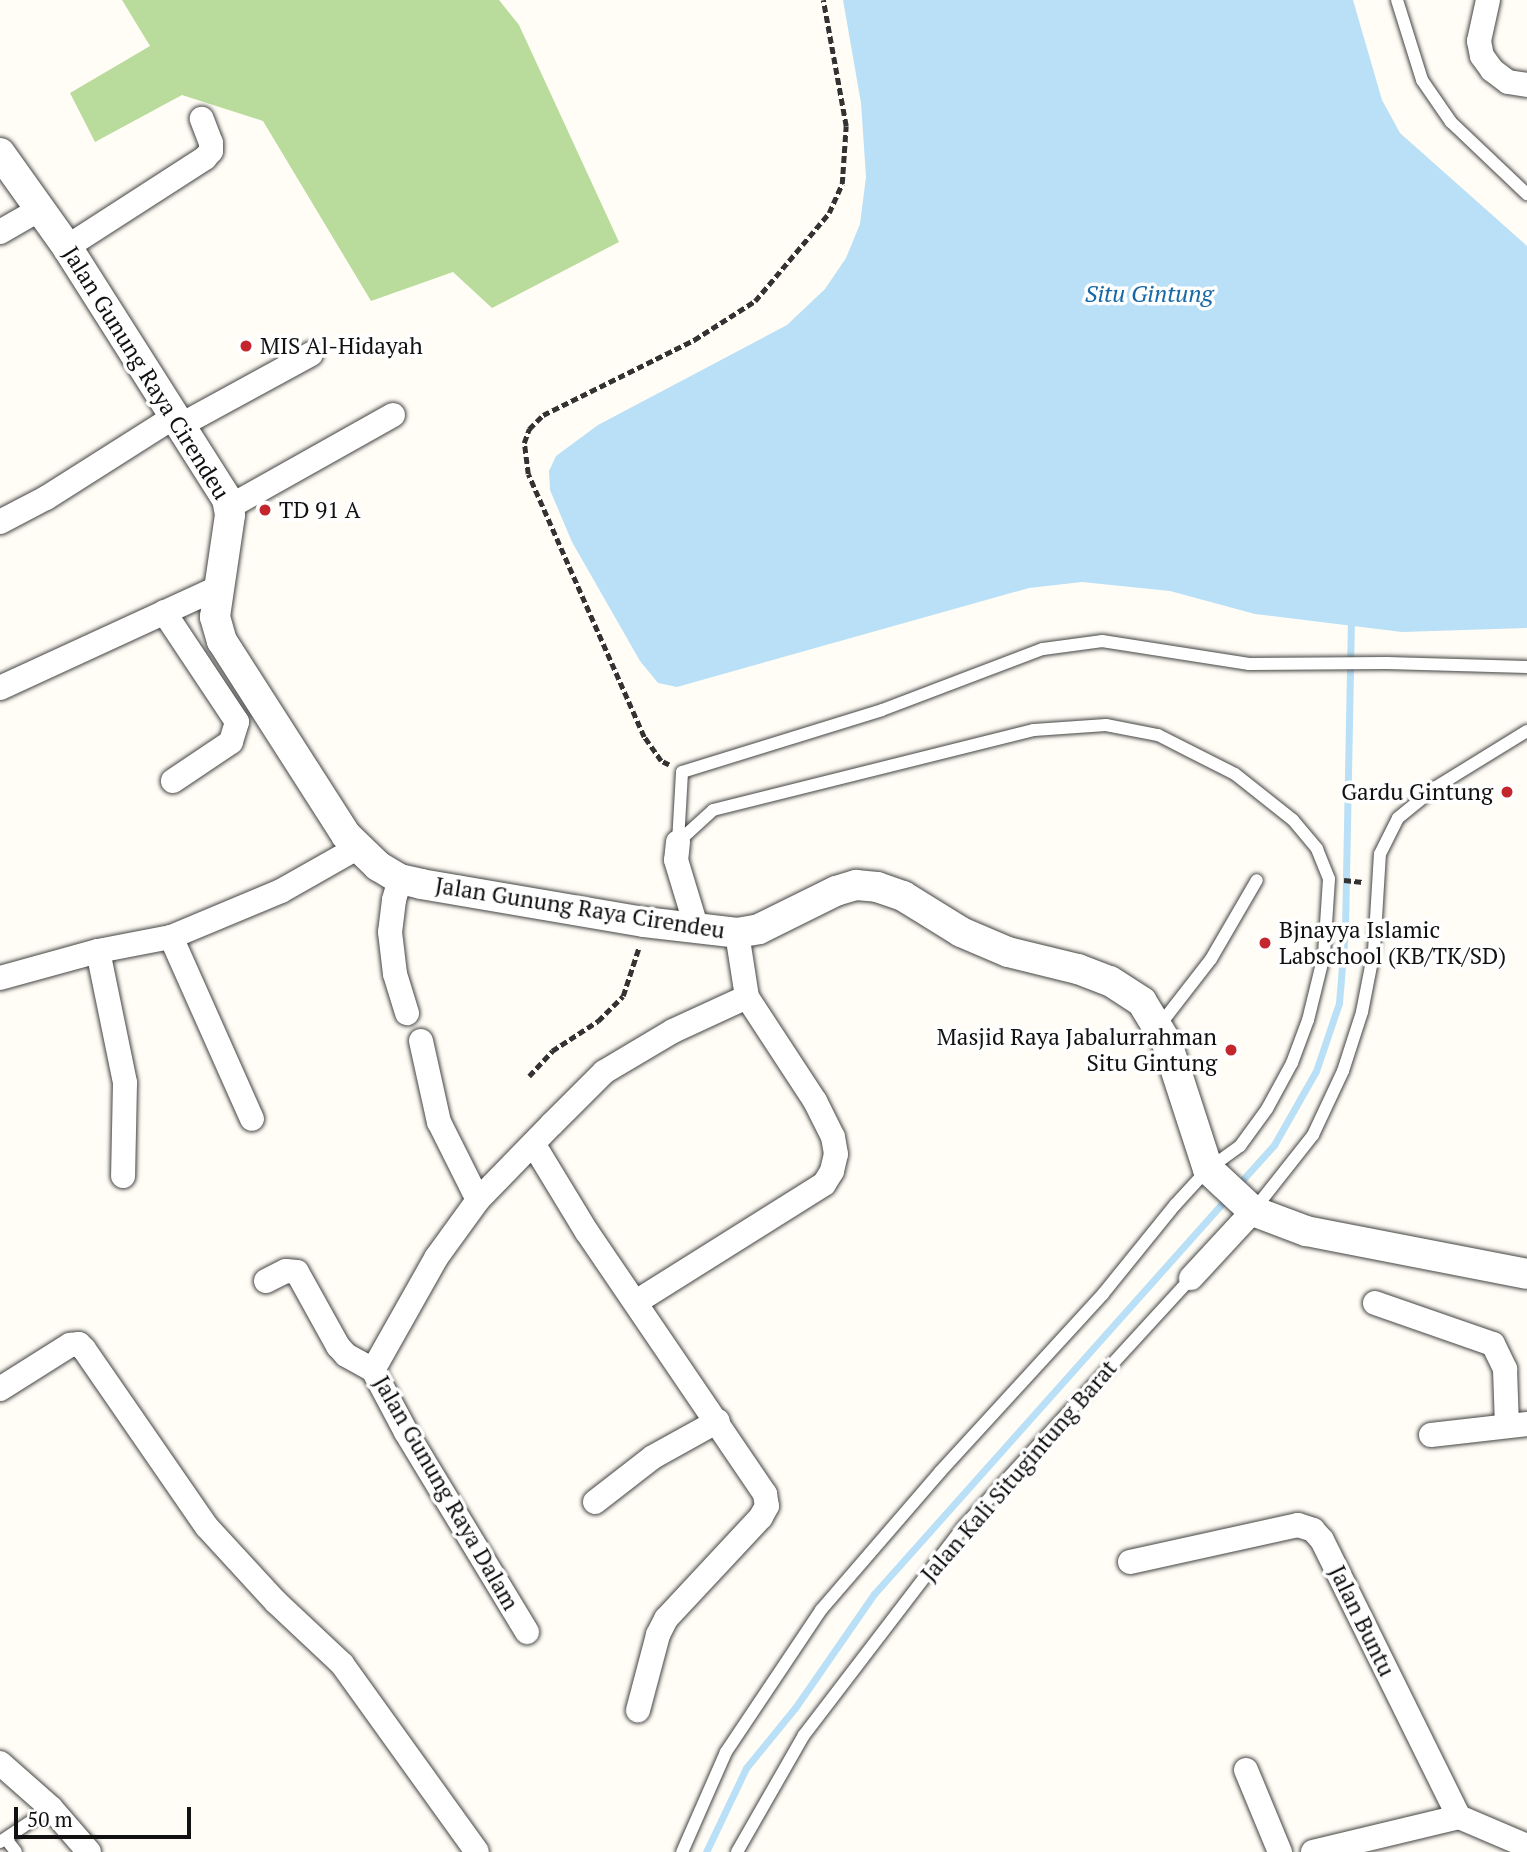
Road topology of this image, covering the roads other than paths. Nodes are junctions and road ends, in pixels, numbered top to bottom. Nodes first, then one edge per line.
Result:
1 (1397, 0) edge
2 (1488, 0) edge
3 (1527, 85) edge
4 (202, 119) dead end
5 (0, 153) edge
6 (1527, 194) edge
7 (40, 209) junction
8 (0, 232) edge
9 (67, 247) junction
10 (311, 354) dead end
11 (393, 415) dead end
12 (178, 421) junction
13 (229, 507) junction
14 (0, 522) edge
15 (218, 587) junction
16 (164, 612) junction
17 (1527, 667) edge
18 (0, 688) edge
19 (1527, 731) edge
20 (173, 781) dead end
21 (678, 842) junction
22 (357, 848) junction
23 (400, 880) junction
24 (1257, 880) dead end
25 (697, 929) junction
26 (737, 933) junction
27 (172, 937) junction
28 (98, 951) junction
29 (0, 978) edge
30 (747, 997) junction
31 (407, 1013) dead end
32 (1159, 1026) junction
33 (421, 1041) dead end
34 (252, 1119) dead end
35 (534, 1145) junction
36 (1214, 1175) junction
37 (123, 1176) dead end
38 (478, 1200) junction
39 (1249, 1208) junction
40 (1527, 1274) edge
41 (1191, 1278) joint
42 (266, 1282) dead end
43 (636, 1301) junction
44 (1375, 1303) dead end
45 (373, 1370) junction
46 (0, 1389) edge
47 (718, 1421) junction
48 (1517, 1425) edge
49 (1432, 1435) dead end
50 (595, 1502) dead end
51 (1130, 1562) dead end
52 (527, 1632) dead end
53 (638, 1710) dead end
54 (0, 1763) edge
55 (1246, 1769) dead end
56 (51, 1808) junction
57 (1459, 1817) junction
58 (3, 1840) edge
59 (1527, 1846) edge
60 (16, 1852) edge
61 (89, 1852) edge
62 (477, 1852) edge
63 (682, 1852) edge
64 (737, 1852) edge
65 (1280, 1852) edge
66 (1313, 1852) edge

1 - 6 lane
2 - 3 street
4 - 9 street
5 - 7 street, Jalan Gunung Raya Cirendeu
7 - 8 street
7 - 9 street, Jalan Gunung Raya Cirendeu
9 - 12 street, Jalan Gunung Raya Cirendeu
10 - 12 street
11 - 13 street
12 - 13 street, Jalan Gunung Raya Cirendeu
12 - 14 street
13 - 15 street, Jalan Gunung Raya Cirendeu
15 - 16 street
15 - 22 street, Jalan Gunung Raya Cirendeu
16 - 18 street
16 - 20 street
17 - 21 lane
19 - 39 lane
21 - 25 street
21 - 36 lane
22 - 23 street, Jalan Gunung Raya Cirendeu
22 - 27 street
23 - 25 street, Jalan Gunung Raya Cirendeu
23 - 31 street
24 - 32 lane
25 - 26 street, Jalan Gunung Raya Cirendeu
26 - 30 street
26 - 32 street, Jalan Gunung Raya Cirendeu
27 - 28 street
27 - 34 street
28 - 29 street
28 - 37 street
30 - 35 street, Jalan Gunung Raya Dalam
30 - 43 street
32 - 36 street, Jalan Gunung Raya Cirendeu
33 - 38 street
35 - 38 street, Jalan Gunung Raya Dalam
35 - 43 street
36 - 39 street, Jalan Gunung Raya Cirendeu
36 - 63 lane
38 - 45 street, Jalan Gunung Raya Dalam
39 - 40 street, Jalan Gunung Raya Cirendeu
39 - 41 street, Jalan Kali Situgintung Barat
41 - 64 lane, Jalan Kali Situgintung Barat
42 - 45 street
43 - 47 street
44 - 48 street
45 - 52 street, Jalan Gunung Raya Dalam
46 - 62 street
47 - 50 street
47 - 53 street
48 - 49 street
51 - 57 street, Jalan Buntu
54 - 56 street
55 - 65 street
56 - 58 lane
56 - 61 street
57 - 59 street
57 - 66 street
58 - 60 lane

